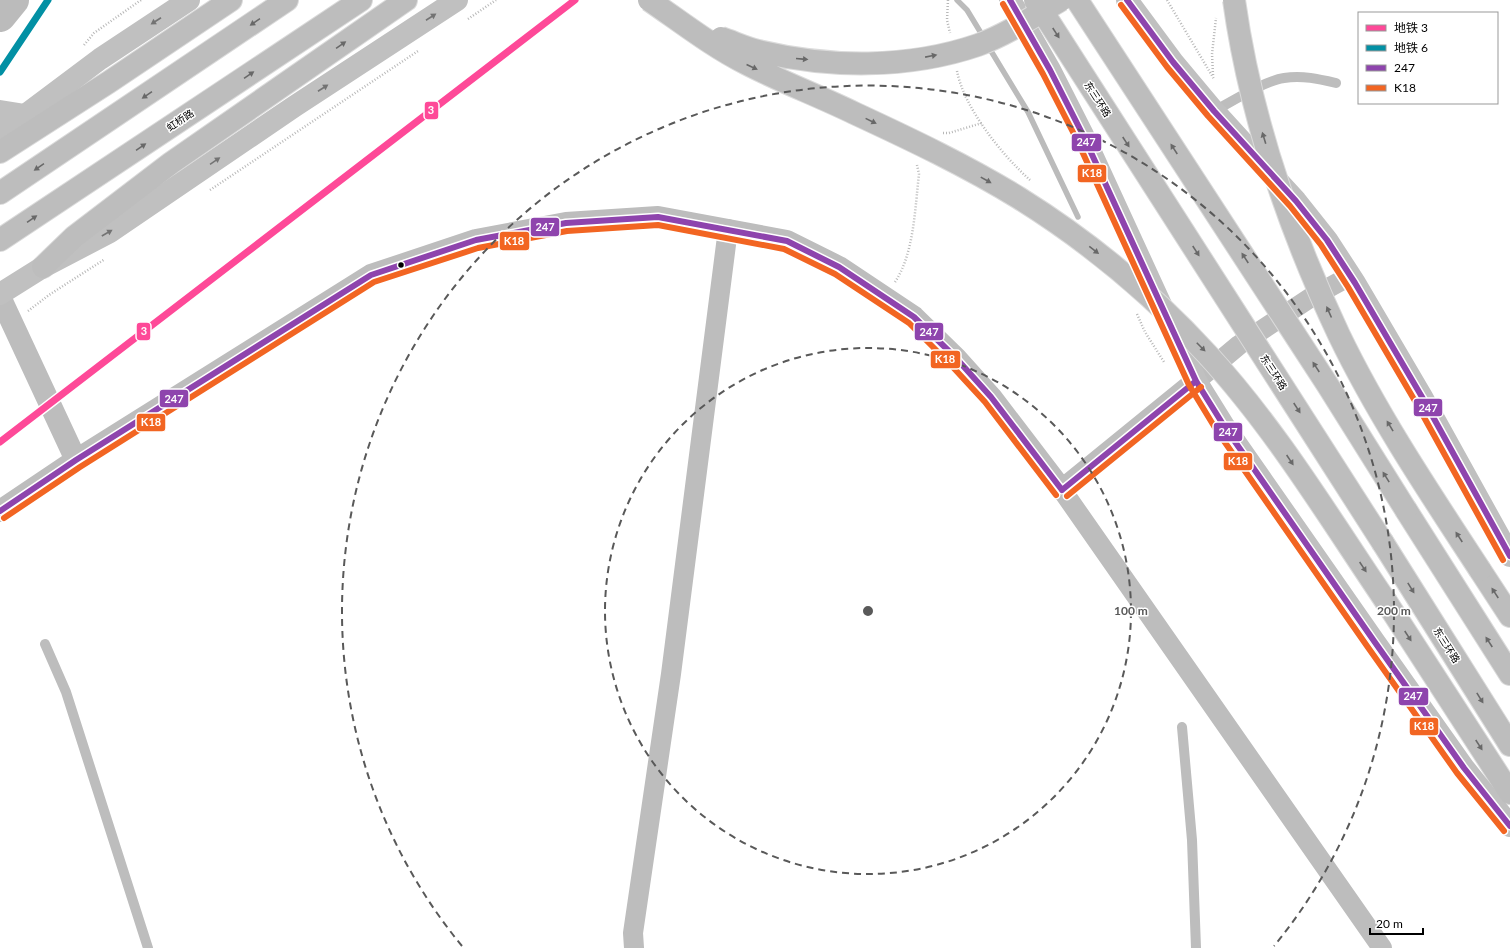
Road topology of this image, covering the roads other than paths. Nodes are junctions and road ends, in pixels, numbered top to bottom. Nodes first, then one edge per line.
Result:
1 (189, 0) edge
2 (231, 0) edge
3 (287, 0) edge
4 (361, 0) edge
5 (406, 0) edge
6 (457, 0) edge
7 (649, 0) edge
8 (1010, 0) edge
9 (1035, 0) edge
10 (1061, 0) edge
11 (1077, 0) edge
12 (1127, 0) edge
13 (1234, 0) edge
14 (109, 82) junction
15 (1336, 83) dead end
16 (0, 111) edge
17 (1214, 111) junction
18 (25, 115) junction
19 (0, 134) edge
20 (0, 152) edge
21 (0, 193) edge
22 (728, 229) junction
23 (0, 240) edge
24 (43, 267) junction
25 (1350, 276) junction
26 (0, 294) edge
27 (0, 297) edge
28 (1196, 380) junction
29 (76, 460) junction
30 (1062, 490) junction
31 (0, 511) edge
32 (1510, 556) edge
33 (1510, 616) edge
34 (45, 644) dead end
35 (1510, 674) edge
36 (1182, 727) dead end
37 (1510, 745) edge
38 (1510, 793) edge
39 (1510, 826) edge
40 (148, 948) edge
41 (634, 948) edge
42 (1196, 948) edge
43 (1382, 948) edge

1 -> 18 main road
2 - 14 main road
3 -> 21 main road
23 -> 4 main road, 虹桥路
24 -> 5 main road
24 -> 6 main road
7 -> 10 main road, bridge
7 -> 38 main road, bridge
8 - 28 main road
9 -> 37 main road, 东三环路, bridge
35 -> 11 main road, bridge
12 - 17 main road
33 -> 13 main road, bridge
14 - 18 main road
14 - 20 main road
15 - 17 lane
16 - 18 main road
17 - 25 main road
18 - 19 main road
22 - 29 main road
22 - 30 main road
22 - 41 street
24 - 26 main road
25 - 28 street
25 - 32 main road
27 - 29 main road
28 - 30 main road
28 - 39 main road
29 - 31 main road
30 - 43 street
34 - 40 lane
36 - 42 lane

